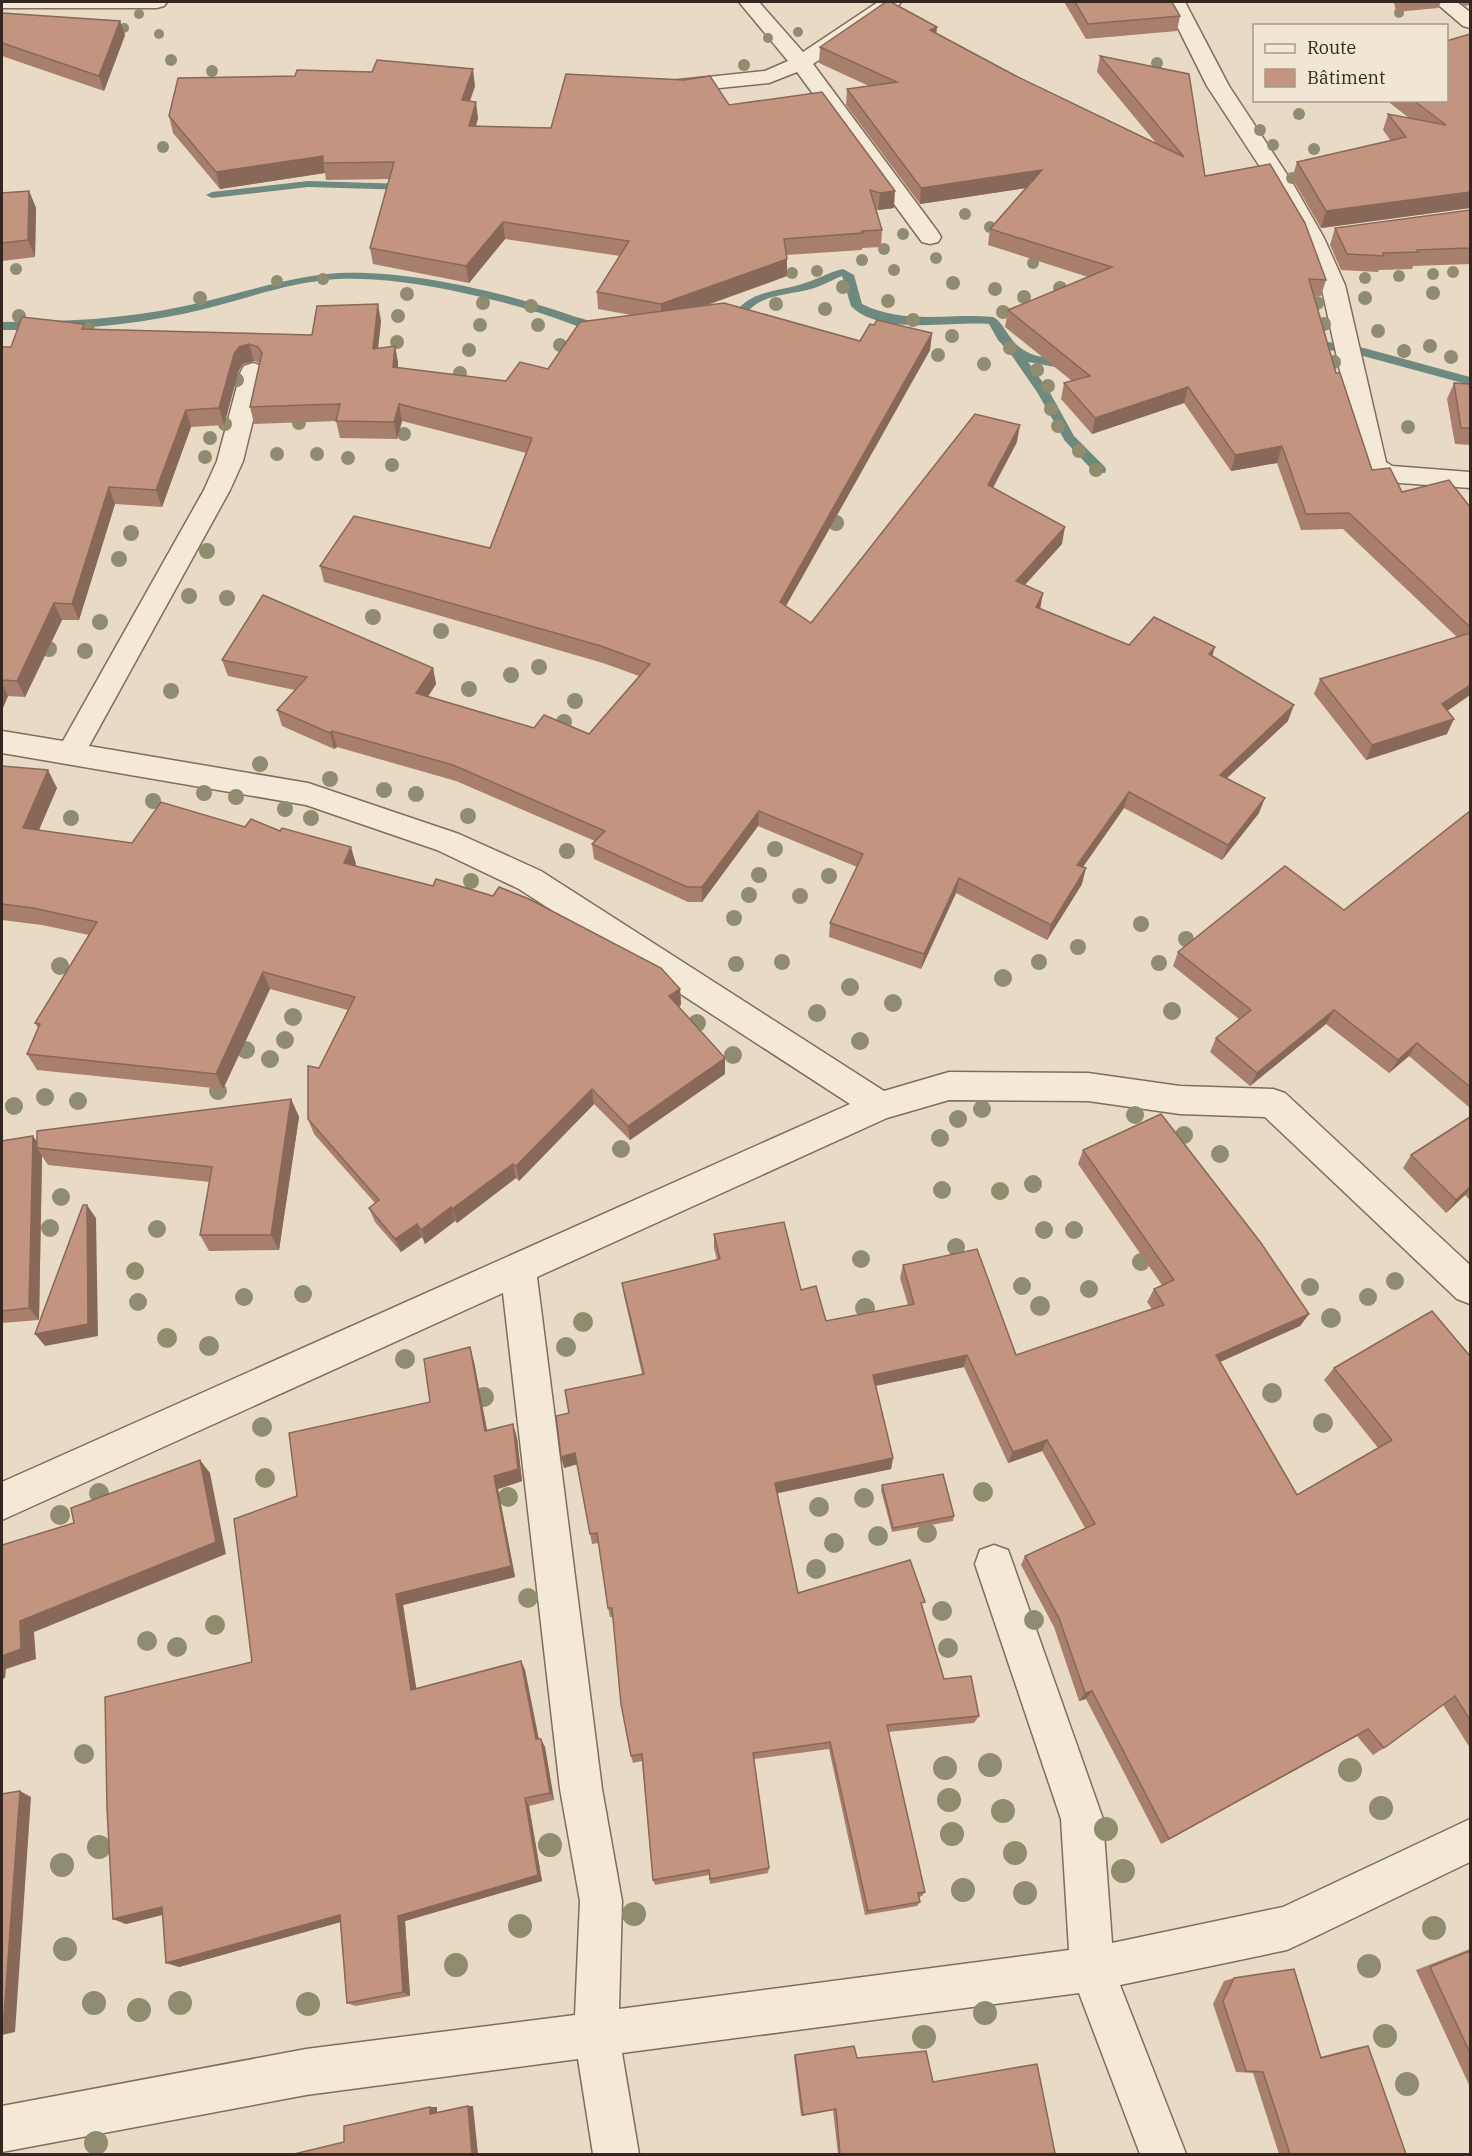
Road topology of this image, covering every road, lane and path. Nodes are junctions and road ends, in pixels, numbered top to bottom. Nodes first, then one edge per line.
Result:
1 (2, 2) edge
2 (157, 2) edge
3 (750, 2) edge
4 (891, 2) edge
5 (1175, 2) edge
6 (1445, 2) edge
7 (1470, 22) edge
8 (801, 63) junction
9 (646, 87) edge
10 (930, 237) dead end
11 (254, 371) edge
12 (1470, 480) edge
13 (2, 742) edge
14 (72, 753) junction
15 (880, 1106) junction
16 (518, 1267) junction
17 (1470, 1288) edge
18 (2, 1500) edge
19 (994, 1564) dead end
20 (1470, 1840) edge
21 (1092, 1969) junction
22 (596, 2034) junction
23 (2, 2129) edge
24 (616, 2154) edge
25 (1163, 2154) edge

1 - 2 street
3 - 8 street
4 - 8 street
5 - 12 street
6 - 7 street
8 - 9 street
8 - 10 street
11 - 14 street
13 - 14 street
14 - 15 street
15 - 16 street
15 - 17 street
16 - 18 street
16 - 22 street
19 - 21 street
20 - 21 street
21 - 22 street
21 - 25 street
22 - 23 street
22 - 24 street

